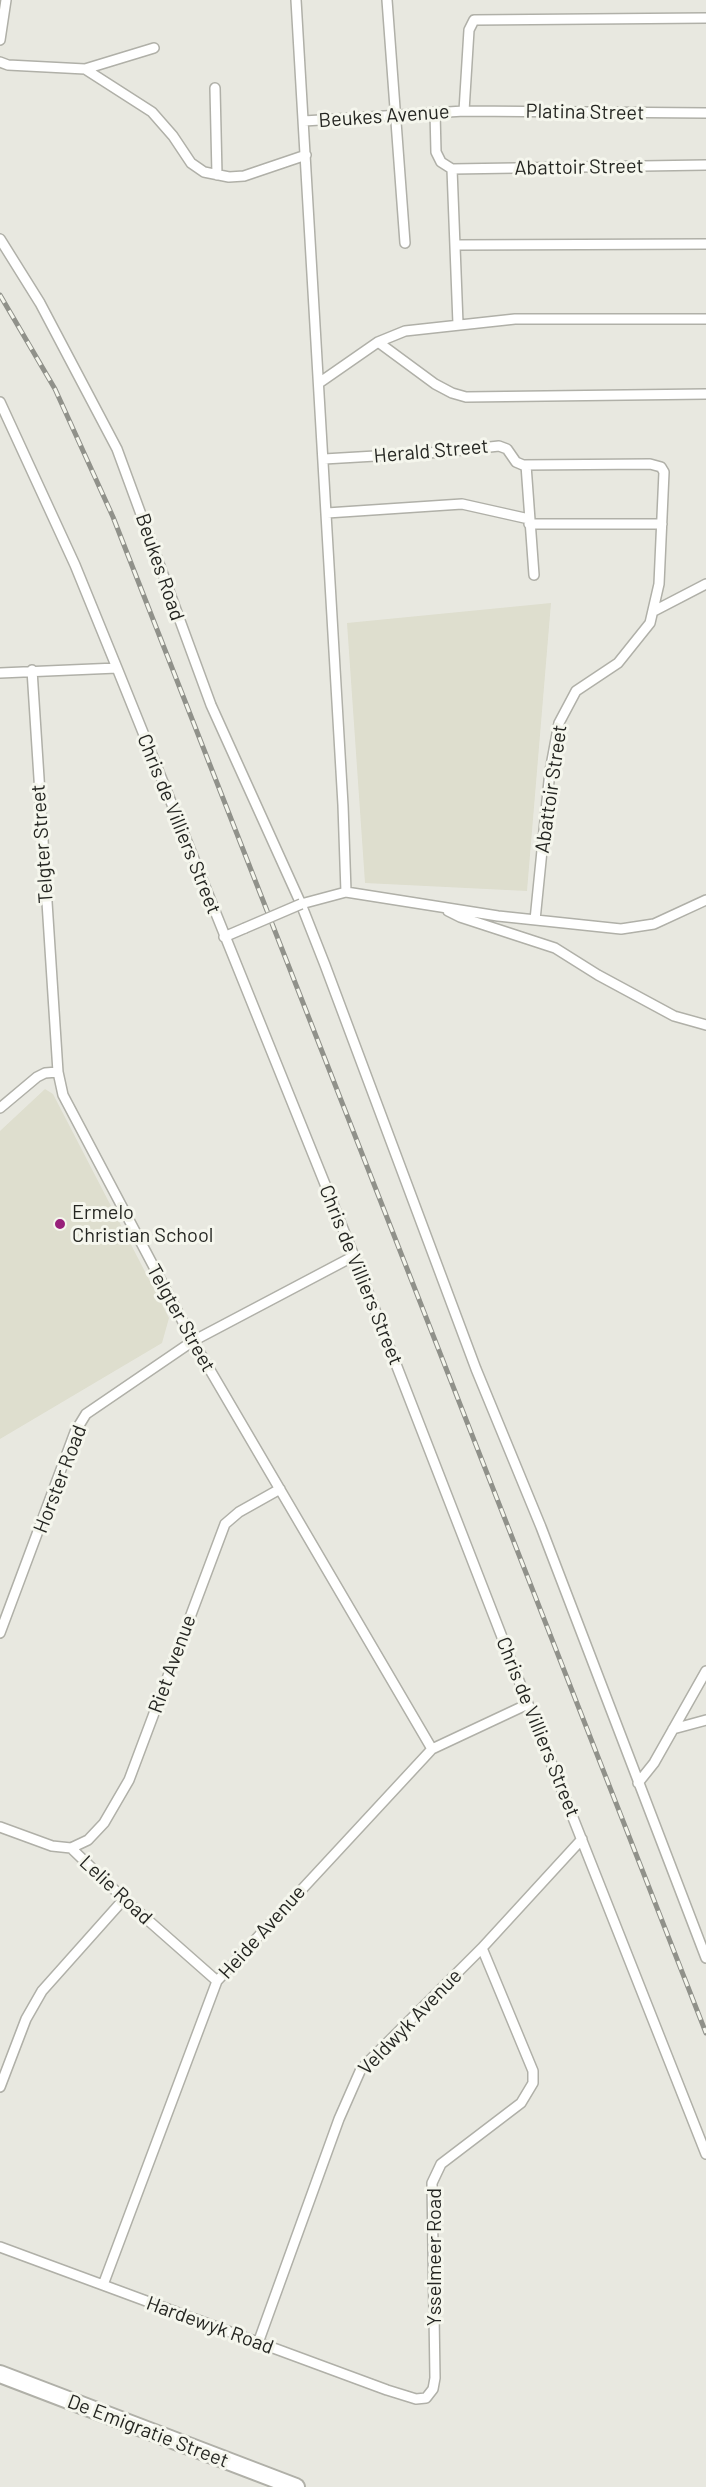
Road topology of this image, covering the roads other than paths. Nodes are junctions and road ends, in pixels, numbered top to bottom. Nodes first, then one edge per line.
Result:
1 (6, 0) edge
2 (296, 0) edge
3 (387, 0) edge
4 (706, 18) edge
5 (0, 40) edge
6 (154, 48) dead end
7 (0, 62) edge
8 (85, 69) junction
9 (215, 88) dead end
10 (464, 111) junction
11 (435, 112) junction
12 (394, 113) junction
13 (706, 113) edge
14 (304, 121) junction
15 (306, 155) junction
16 (706, 165) edge
17 (452, 169) junction
18 (217, 175) junction
19 (0, 239) edge
20 (405, 243) dead end
21 (706, 244) edge
22 (456, 245) junction
23 (706, 319) edge
24 (458, 324) junction
25 (378, 342) junction
26 (319, 383) junction
27 (706, 394) edge
28 (0, 402) edge
29 (324, 459) junction
30 (526, 465) junction
31 (327, 513) junction
32 (529, 522) junction
33 (662, 524) junction
34 (534, 575) dead end
35 (706, 584) edge
36 (654, 611) junction
37 (117, 668) junction
38 (32, 670) junction
39 (0, 673) edge
40 (346, 892) junction
41 (706, 900) edge
42 (301, 904) junction
43 (440, 907) junction
44 (535, 920) junction
45 (224, 937) junction
46 (706, 1025) edge
47 (58, 1072) junction
48 (0, 1108) edge
49 (354, 1256) junction
50 (193, 1341) junction
51 (280, 1489) junction
52 (0, 1633) edge
53 (706, 1671) edge
54 (528, 1704) junction
55 (706, 1720) edge
56 (673, 1729) junction
57 (432, 1749) junction
58 (638, 1783) junction
59 (0, 1827) edge
60 (582, 1839) junction
61 (71, 1848) junction
62 (124, 1899) junction
63 (482, 1948) junction
64 (706, 1958) edge
65 (217, 1980) junction
66 (0, 2087) edge
67 (706, 2154) edge
68 (0, 2247) edge
69 (103, 2285) junction
70 (258, 2343) junction
71 (0, 2374) edge
72 (422, 2399) joint
73 (297, 2487) edge

1 - 5 street
2 - 14 street
3 - 12 street
4 - 10 street
6 - 8 street
7 - 8 street, Beukes Avenue
8 - 18 street, Beukes Avenue
9 - 18 street
10 - 11 street, Beukes Avenue
10 - 13 street, Platina Street
11 - 12 street, Beukes Avenue
11 - 17 street
12 - 14 street, Beukes Avenue
12 - 20 street
14 - 15 street
15 - 18 street, Beukes Avenue
15 - 26 street
16 - 17 street, Abattoir Street
17 - 22 street
19 - 42 street, Beukes Road
21 - 22 street
22 - 24 street
23 - 24 street
24 - 25 street
25 - 26 street
25 - 27 street
26 - 29 street
28 - 37 street, Chris de Villiers Street
29 - 30 street, Herald Street
29 - 31 street
30 - 32 street
30 - 33 street, Abattoir Street
31 - 32 street
31 - 40 street
32 - 33 street
32 - 34 street
33 - 36 street, Abattoir Street
35 - 36 street
36 - 44 street, Abattoir Street
37 - 38 street
37 - 45 street, Chris de Villiers Street
38 - 39 street
38 - 47 street, Telgter Street
40 - 42 street
40 - 43 street
41 - 44 street
42 - 45 street, bridge
42 - 58 street, Beukes Road
43 - 44 street
43 - 46 street
45 - 49 street, Chris de Villiers Street
47 - 48 street
47 - 50 street, Telgter Street
49 - 50 street, Horster Road
49 - 54 street, Chris de Villiers Street
50 - 51 street, Telgter Street
50 - 52 street, Horster Road
51 - 57 street, Telgter Street
51 - 61 street, Riet Avenue
53 - 56 street
54 - 57 street, Heide Avenue
54 - 60 street, Chris de Villiers Street
55 - 56 street
56 - 58 street
57 - 65 street, Heide Avenue
58 - 64 street, Beukes Road
59 - 61 street, Lelie Road
60 - 63 street, Veldwyk Avenue
60 - 67 street, Chris de Villiers Street
61 - 62 street, Lelie Road
62 - 65 street, Lelie Road
62 - 66 street
63 - 70 street, Veldwyk Avenue
63 - 72 street, Ysselmeer Road
65 - 69 street, Heide Avenue
68 - 69 street, Hardewyk Road
69 - 70 street, Hardewyk Road
70 - 72 street, Hardewyk Road
71 - 73 highway, De Emigratie Street

